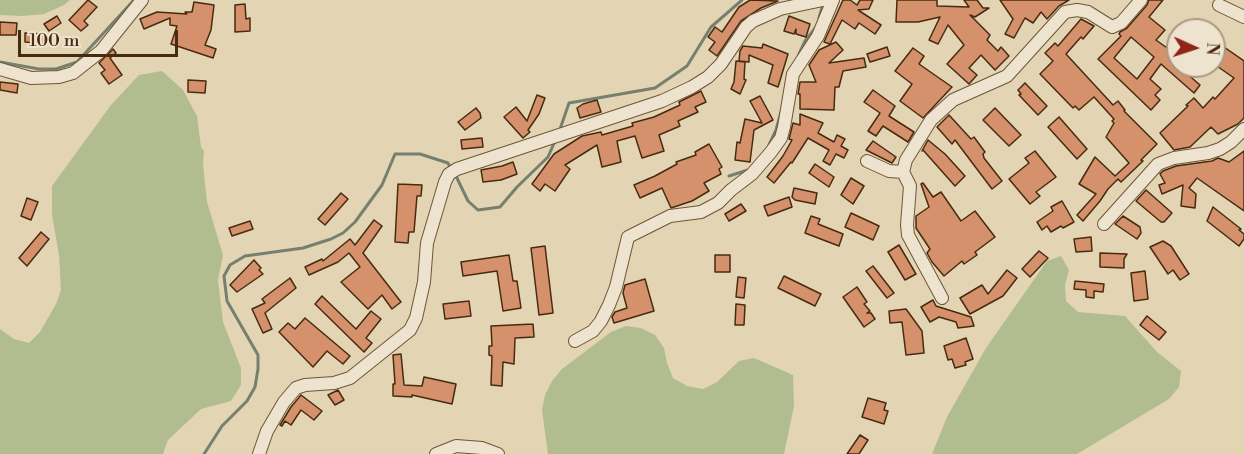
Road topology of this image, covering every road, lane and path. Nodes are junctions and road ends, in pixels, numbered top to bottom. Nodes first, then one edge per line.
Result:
1 (142, 0) edge
2 (822, 0) edge
3 (833, 0) edge
4 (1141, 0) edge
5 (1218, 5) dead end
6 (1244, 17) edge
7 (0, 69) edge
8 (1244, 129) edge
9 (867, 161) dead end
10 (903, 172) junction
11 (1104, 224) dead end
12 (942, 298) dead end
13 (575, 341) dead end
14 (260, 454) edge
15 (436, 454) edge
16 (498, 454) edge

1 - 7 street
2 - 14 street
3 - 13 street
4 - 10 street
5 - 6 street
8 - 11 street
9 - 10 street
10 - 12 street
15 - 16 street

